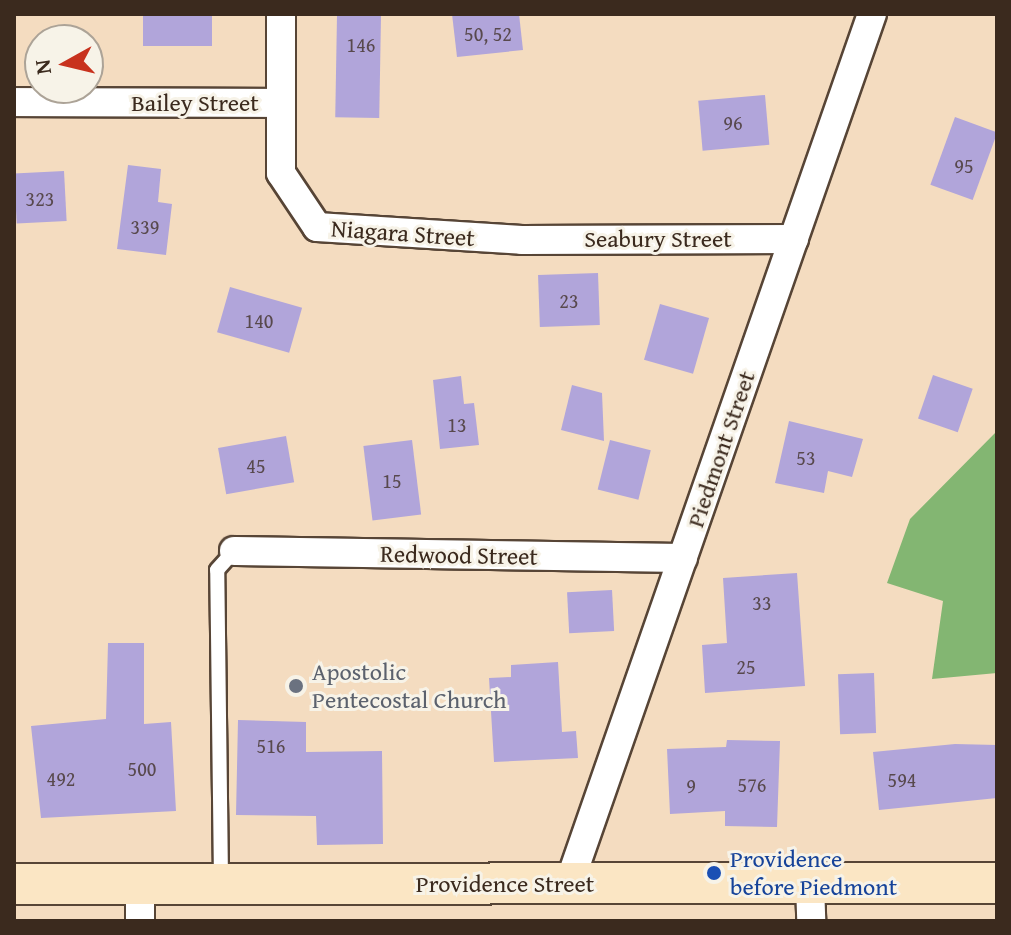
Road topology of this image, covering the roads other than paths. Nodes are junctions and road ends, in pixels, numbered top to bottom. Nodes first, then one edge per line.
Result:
1 (281, 14) edge
2 (872, 14) edge
3 (14, 102) edge
4 (280, 103) junction
5 (794, 239) junction
6 (522, 240) joint
7 (234, 551) joint
8 (683, 558) junction
9 (997, 883) edge
10 (14, 884) edge
11 (222, 884) junction
12 (569, 884) junction
13 (140, 902) edge
14 (810, 902) edge

1 - 4 street, Niagara Street
2 - 5 street, Piedmont Street
3 - 4 street, Bailey Street
4 - 6 street, Niagara Street
5 - 6 street, Seabury Street
5 - 8 street, Piedmont Street
7 - 8 street, Redwood Street
7 - 11 lane
8 - 12 street, Piedmont Street
9 - 14 main road, Providence Street
10 - 13 main road, Providence Street
11 - 12 main road, Providence Street
11 - 13 main road, Providence Street
12 - 14 main road, Providence Street

